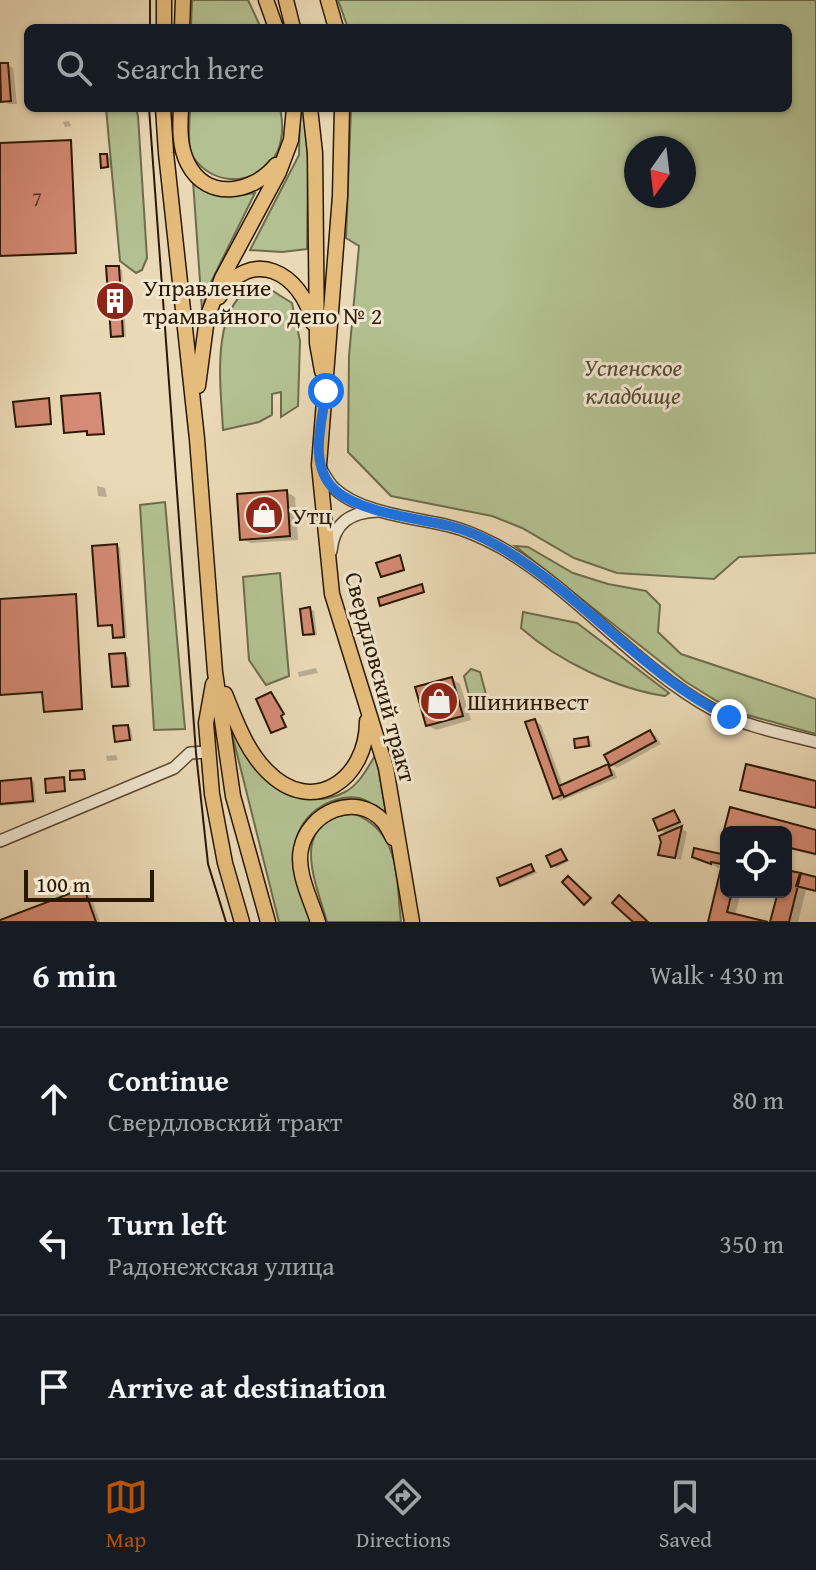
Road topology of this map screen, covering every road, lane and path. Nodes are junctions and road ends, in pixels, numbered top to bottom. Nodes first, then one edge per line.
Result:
1 (164, 0) edge
2 (183, 0) edge
3 (266, 0) edge
4 (286, 0) edge
5 (328, 0) edge
6 (164, 24) edge
7 (182, 24) edge
8 (275, 24) edge
9 (292, 24) edge
10 (335, 24) edge
11 (163, 112) edge
12 (181, 112) edge
13 (294, 112) edge
14 (310, 112) edge
15 (342, 112) edge
16 (291, 140) junction
17 (207, 318) junction
18 (317, 343) junction
19 (326, 391) junction
20 (197, 439) junction
21 (319, 465) junction
22 (383, 511) junction
23 (328, 572) junction
24 (215, 672) junction
25 (367, 704) junction
26 (816, 742) edge
27 (209, 752) junction
28 (0, 841) edge
29 (400, 852) junction
30 (266, 916) edge
31 (242, 922) edge
32 (318, 922) edge
33 (412, 922) edge

1 - 6 main road
2 - 7 main road
3 - 8 main road
4 - 9 main road
5 - 10 main road
11 - 20 main road
12 - 16 main road
13 - 16 main road
14 - 18 main road
15 - 19 main road, Свердловский тракт
16 - 17 main road
17 - 18 main road
17 - 20 main road
18 - 19 main road
19 - 21 main road, Свердловский тракт
20 - 24 main road
21 - 22 street
21 - 23 main road, Свердловский тракт
22 - 23 street
22 - 26 street
23 - 25 main road, Свердловский тракт
24 - 25 main road
24 - 27 main road
24 - 30 main road
25 - 29 main road, Свердловский тракт
27 - 28 street
27 - 31 main road
29 - 32 main road
29 - 33 main road, Свердловский тракт

